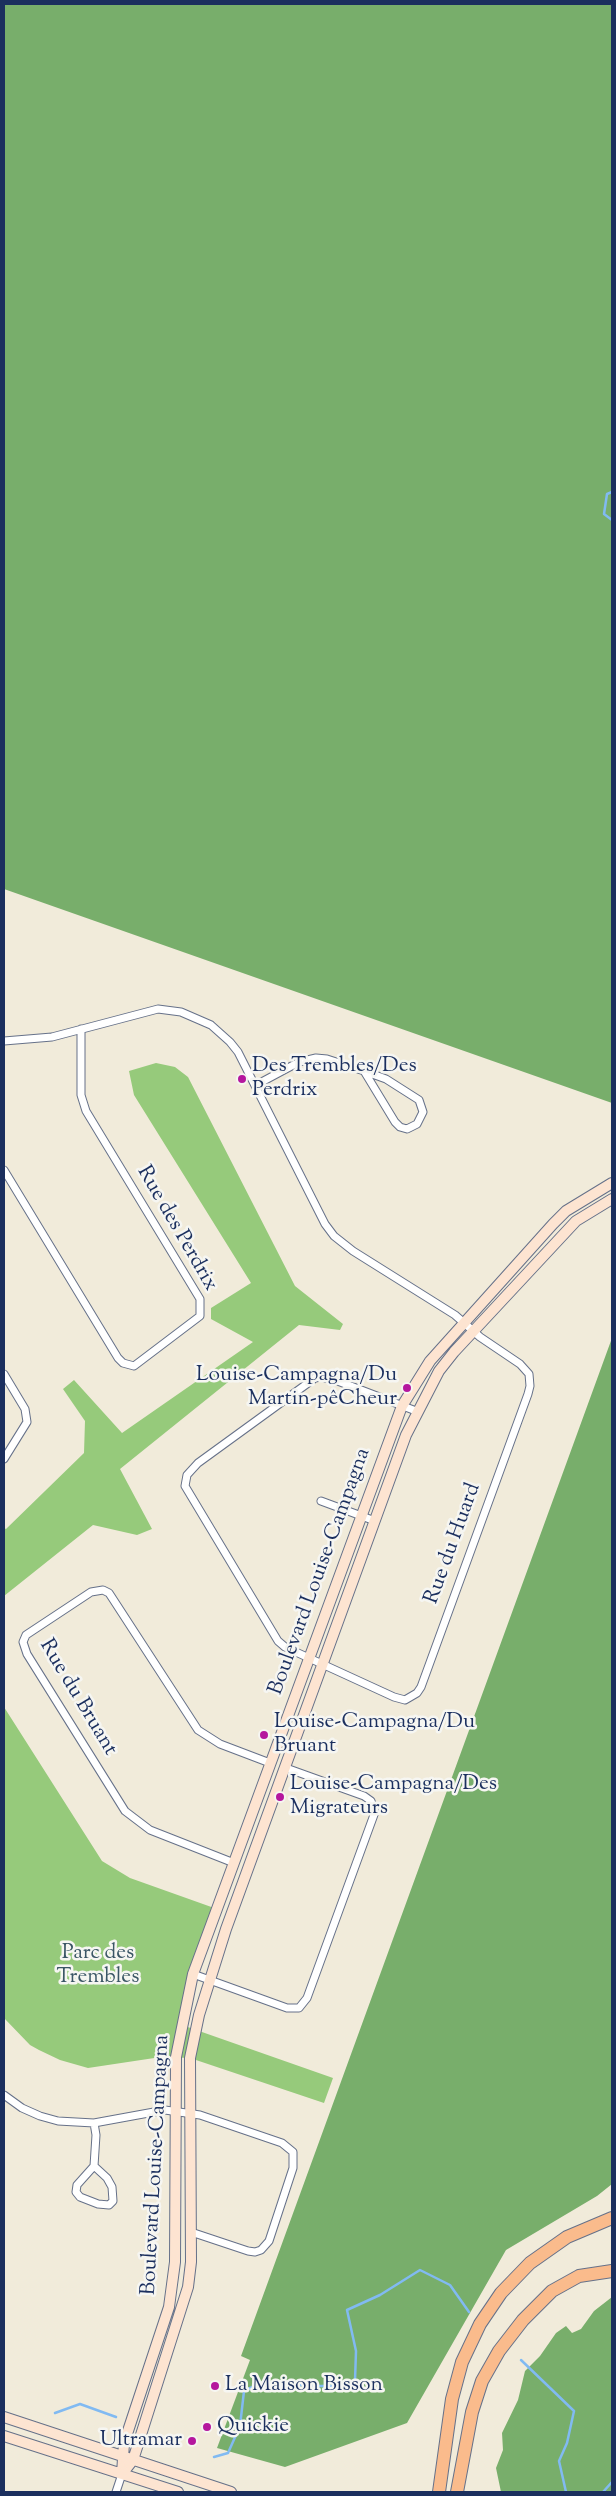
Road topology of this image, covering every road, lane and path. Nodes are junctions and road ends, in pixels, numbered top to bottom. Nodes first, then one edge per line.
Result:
1 (81, 1029) junction
2 (4, 1041) edge
3 (364, 1070) junction
4 (256, 1085) junction
5 (4, 1170) edge
6 (612, 1183) edge
7 (612, 1198) edge
8 (463, 1323) junction
9 (474, 1331) junction
10 (4, 1374) edge
11 (402, 1406) junction
12 (416, 1412) junction
13 (4, 1459) edge
14 (321, 1502) dead end
15 (361, 1516) junction
16 (375, 1521) junction
17 (310, 1658) junction
18 (323, 1663) junction
19 (270, 1763) junction
20 (286, 1768) junction
21 (234, 1863) junction
22 (248, 1868) junction
23 (193, 1974) junction
24 (209, 1980) junction
25 (5, 2100) edge
26 (175, 2111) junction
27 (190, 2113) junction
28 (94, 2123) junction
29 (94, 2166) junction
30 (612, 2218) edge
31 (191, 2232) junction
32 (612, 2271) edge
33 (4, 2417) edge
34 (4, 2436) edge
35 (122, 2457) junction
36 (133, 2460) junction
37 (122, 2474) junction
38 (116, 2492) edge
39 (178, 2492) edge
40 (231, 2492) edge
41 (439, 2492) edge
42 (457, 2492) edge

1 - 2 street, Rue du Huard
1 - 4 street, Rue du Huard
1 - 5 street, Rue des Perdrix
3 - 3 street
3 - 4 street
4 - 8 street, Rue du Huard
6 - 8 street, Boulevard Louise-Campagna
7 - 9 street, Boulevard Louise-Campagna
8 - 9 street, Rue du Huard
8 - 11 street, Boulevard Louise-Campagna
9 - 12 street, Boulevard Louise-Campagna
9 - 18 street, Rue du Huard
10 - 13 street
11 - 12 street, Rue du Huard
11 - 15 street, Boulevard Louise-Campagna
11 - 17 street, Rue du Huard
12 - 16 street, Boulevard Louise-Campagna
14 - 15 street
15 - 16 street
15 - 17 street, Boulevard Louise-Campagna
16 - 18 street, Boulevard Louise-Campagna
17 - 18 street, Rue du Huard
17 - 19 street, Boulevard Louise-Campagna
18 - 20 street, Boulevard Louise-Campagna
19 - 20 street
19 - 21 street, Boulevard Louise-Campagna
19 - 21 street, Rue du Bruant
20 - 22 street, Boulevard Louise-Campagna
20 - 24 street
21 - 22 street
21 - 23 street, Boulevard Louise-Campagna
22 - 24 street, Boulevard Louise-Campagna
23 - 24 street
23 - 26 street, Boulevard Louise-Campagna
24 - 27 street, Boulevard Louise-Campagna
25 - 28 street
26 - 27 street
26 - 28 street
26 - 35 street, Boulevard Louise-Campagna
27 - 31 street, Boulevard Louise-Campagna
27 - 31 street
28 - 29 street
29 - 29 street
30 - 41 highway
31 - 36 street, Boulevard Louise-Campagna
32 - 42 highway
33 - 35 street
34 - 37 street
35 - 36 street
35 - 37 street, Boulevard Louise-Campagna
36 - 37 street, Boulevard Louise-Campagna
36 - 40 street
37 - 38 street
37 - 39 street

